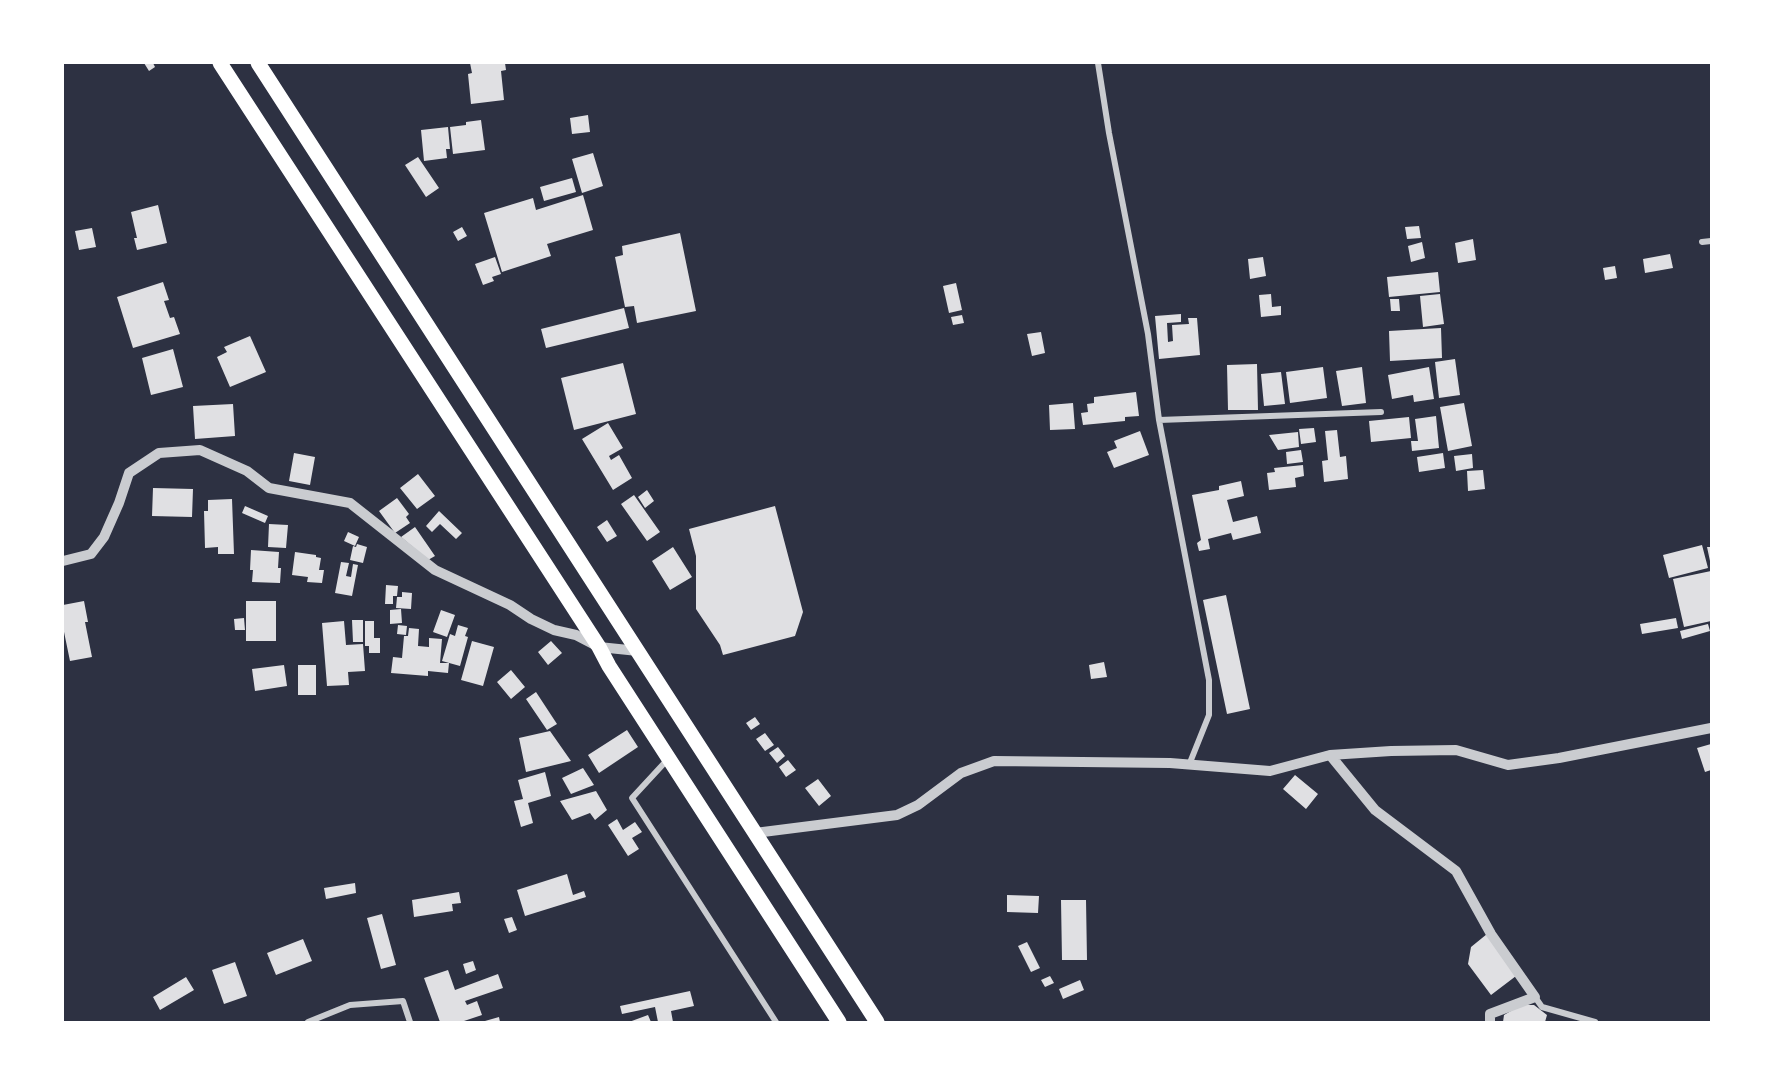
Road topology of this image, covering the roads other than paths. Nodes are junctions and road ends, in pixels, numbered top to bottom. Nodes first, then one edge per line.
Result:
1 (220, 63) edge
2 (258, 63) edge
3 (1098, 63) edge
4 (1711, 241) edge
5 (1702, 242) dead end
6 (1381, 412) dead end
7 (1159, 420) junction
8 (63, 561) edge
9 (599, 646) junction
10 (638, 651) junction
11 (1711, 728) edge
12 (1330, 755) junction
13 (668, 758) junction
14 (1190, 765) junction
15 (755, 833) junction
16 (1535, 997) junction
17 (308, 1022) edge
18 (410, 1022) edge
19 (776, 1022) edge
20 (839, 1022) edge
21 (877, 1022) edge
22 (1490, 1022) edge
23 (1595, 1022) edge

1 - 9 highway
2 - 10 highway
3 - 7 street
4 - 5 street
6 - 7 street
7 - 14 street
8 - 9 street
9 - 10 street
9 - 13 highway
10 - 15 highway
11 - 12 street
12 - 14 street
12 - 16 street
13 - 19 street
13 - 20 highway
14 - 15 street
15 - 21 highway
16 - 22 street
16 - 23 street
17 - 18 street

